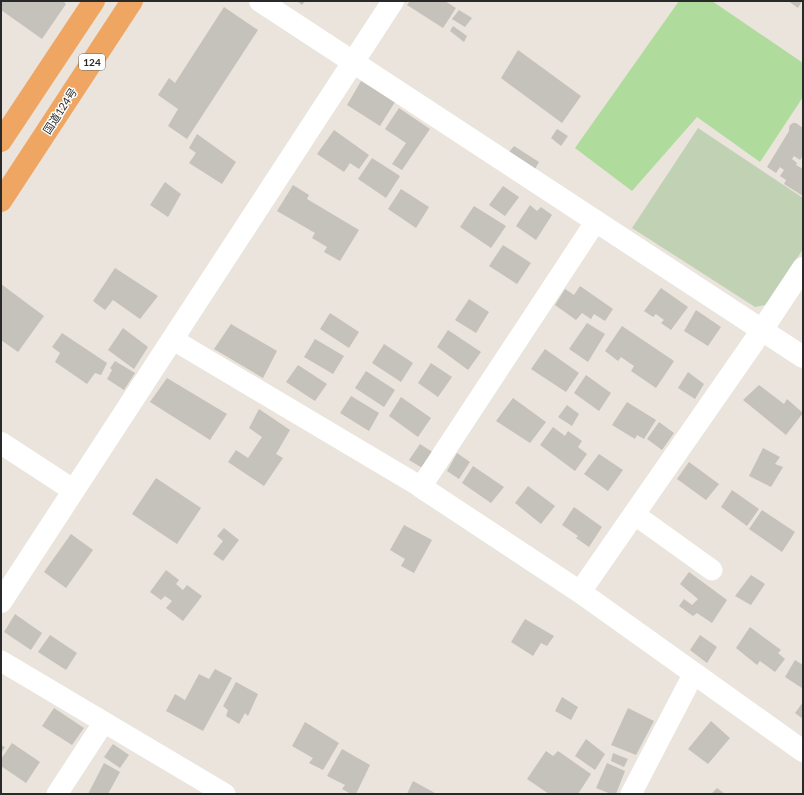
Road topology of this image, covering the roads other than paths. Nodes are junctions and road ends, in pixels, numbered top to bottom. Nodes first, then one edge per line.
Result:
1 (94, 1) edge
2 (132, 1) edge
3 (260, 1) edge
4 (393, 1) edge
5 (353, 62) junction
6 (1, 141) edge
7 (1, 201) edge
8 (596, 221) junction
9 (803, 268) edge
10 (762, 330) junction
11 (172, 339) junction
12 (803, 357) edge
13 (1, 443) edge
14 (420, 487) junction
15 (73, 490) junction
16 (634, 514) junction
17 (712, 570) dead end
18 (580, 592) junction
19 (1, 602) edge
20 (1, 661) edge
21 (694, 673) junction
22 (104, 722) junction
23 (803, 751) edge
24 (57, 794) edge
25 (225, 794) edge
26 (631, 794) edge

1 - 6 highway
2 - 7 highway, 国道124号 / 124
3 - 5 street
4 - 5 street
5 - 8 street
5 - 11 street
8 - 10 street
8 - 14 street
9 - 10 street
10 - 12 street
10 - 16 street
11 - 14 street
11 - 15 street
13 - 15 street
14 - 18 street
15 - 19 street
16 - 17 street
16 - 18 street
18 - 21 street
20 - 22 street
21 - 23 street
21 - 26 street
22 - 24 street
22 - 25 street

